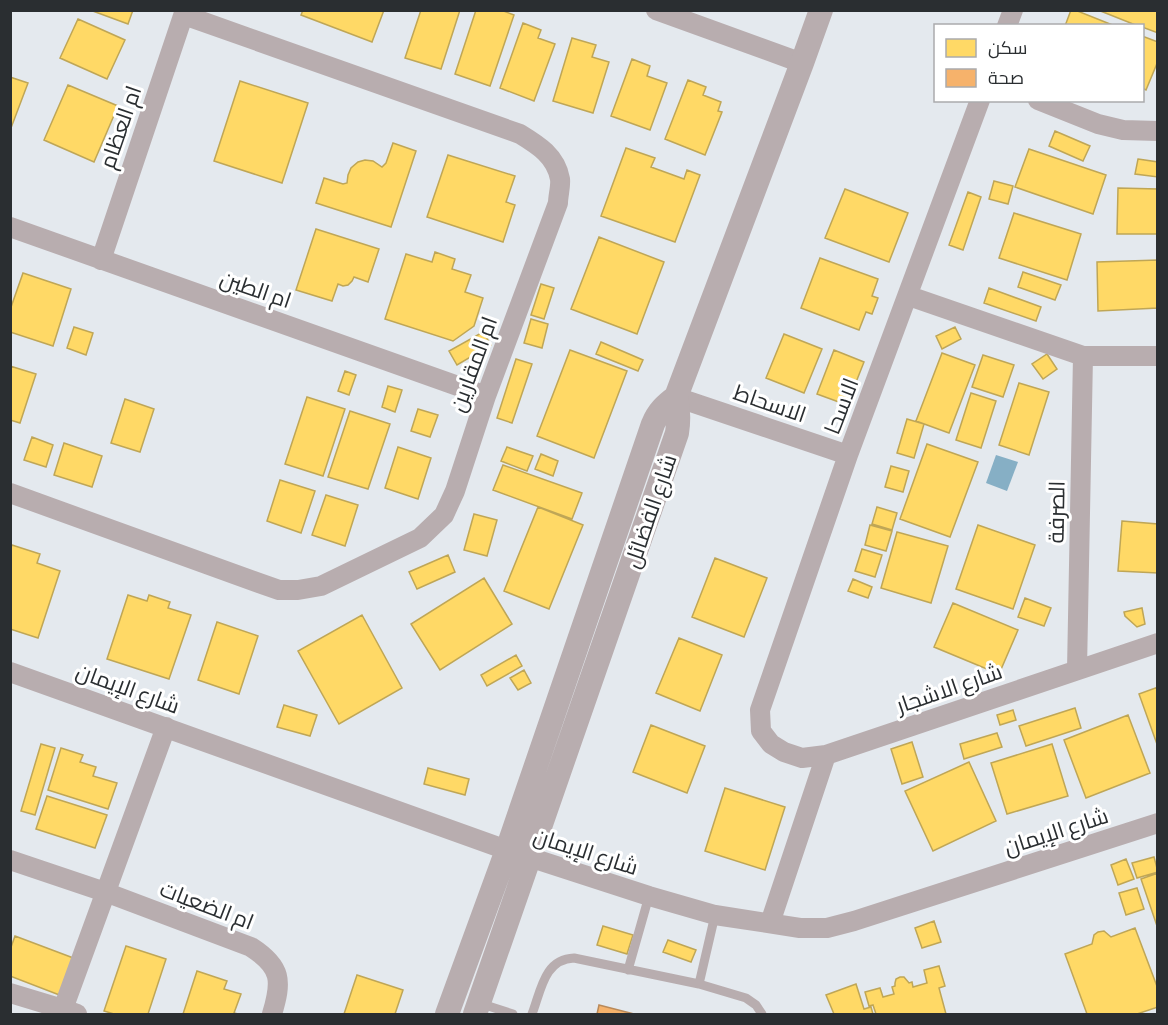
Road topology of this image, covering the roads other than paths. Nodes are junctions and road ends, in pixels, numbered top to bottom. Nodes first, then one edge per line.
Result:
1 (656, 10) edge
2 (821, 10) edge
3 (184, 13) edge
4 (802, 63) junction
5 (979, 102) edge
6 (1043, 102) edge
7 (1158, 131) edge
8 (10, 227) edge
9 (101, 260) junction
10 (909, 296) junction
11 (1083, 356) junction
12 (1158, 356) edge
13 (486, 396) junction
14 (676, 397) junction
15 (848, 455) junction
16 (10, 493) edge
17 (1158, 643) edge
18 (1077, 670) junction
19 (10, 672) edge
20 (560, 695) junction
21 (166, 727) junction
22 (760, 731) joint
23 (826, 755) junction
24 (1158, 823) edge
25 (507, 850) junction
26 (530, 858) junction
27 (10, 860) edge
28 (105, 892) junction
29 (649, 896) junction
30 (715, 915) junction
31 (770, 923) junction
32 (628, 970) junction
33 (699, 984) junction
34 (10, 993) edge
35 (477, 1009) edge
36 (70, 1012) edge
37 (272, 1014) edge
38 (447, 1014) edge
39 (513, 1014) edge
40 (532, 1014) edge
41 (762, 1014) edge

1 - 4 street
2 - 4 street, شارع الفضائل
3 - 9 street, ام العظام
3 - 13 street, ام المقارين
4 - 14 street, شارع الفضائل
5 - 10 street, الاسحا
6 - 7 street
8 - 9 street, ام الطين
9 - 13 street, ام الطين
10 - 11 street
10 - 15 street, الاسحا
11 - 12 street
11 - 18 street, الصرفة
13 - 16 street, ام المقارين
14 - 15 street, الاسحاط
14 - 20 street
14 - 26 street, شارع الفضائل
15 - 22 street, الاسحا
17 - 18 street, شارع الاشجار
18 - 23 street, شارع الاشجار
19 - 21 street, شارع الإيمان
20 - 25 street
20 - 26 street
21 - 25 street, شارع الإيمان
21 - 28 street
22 - 23 street, شارع الاشجار
23 - 31 street
24 - 31 street, شارع الإيمان
25 - 26 street, شارع الإيمان
25 - 35 street
25 - 38 street
26 - 29 street, شارع الإيمان
26 - 35 street, شارع الفضائل
27 - 28 street, ام الضعيات
28 - 36 street
28 - 37 street, ام الضعيات
29 - 30 street, شارع الإيمان
29 - 32 lane
30 - 31 street, شارع الإيمان
30 - 33 lane
32 - 33 lane
32 - 40 lane
33 - 41 lane
34 - 36 street
35 - 39 lane

